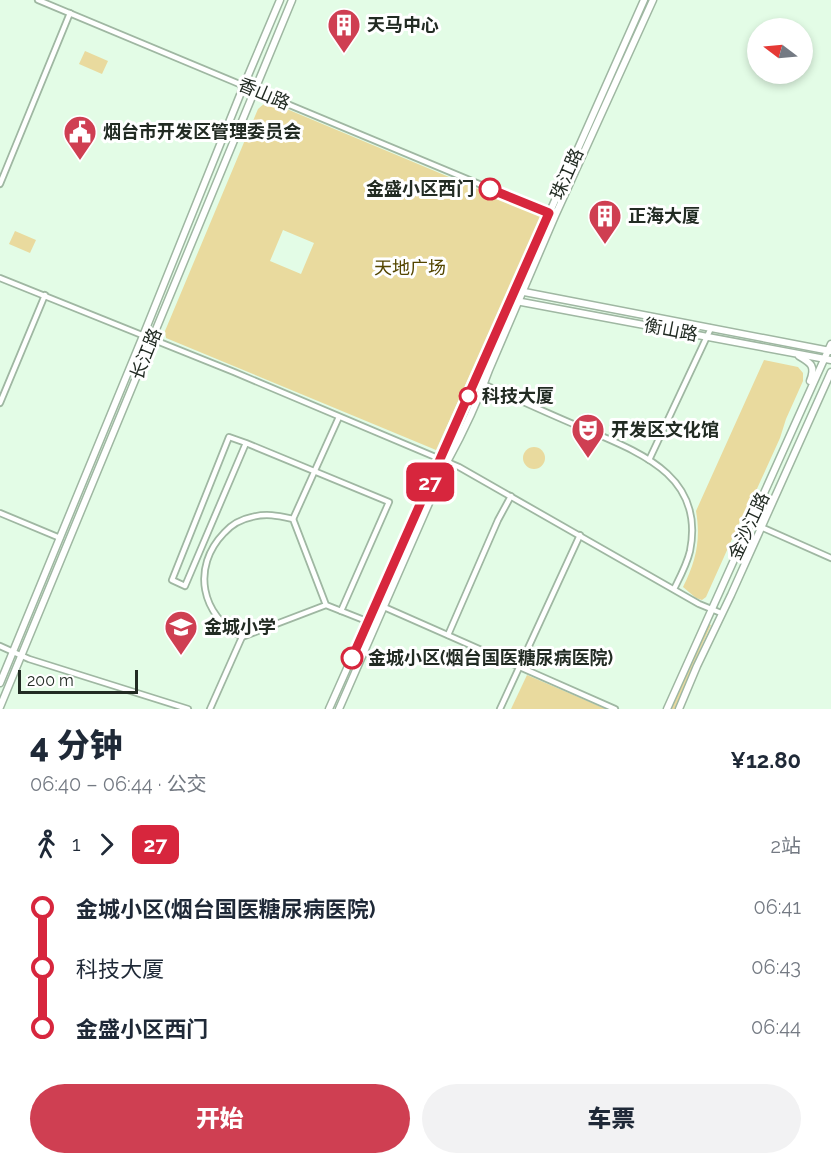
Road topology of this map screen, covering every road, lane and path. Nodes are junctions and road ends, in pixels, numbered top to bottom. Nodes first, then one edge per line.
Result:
1 (38, 0) edge
2 (280, 0) edge
3 (292, 0) edge
4 (644, 0) edge
5 (653, 0) edge
6 (70, 14) junction
7 (244, 85) junction
8 (254, 90) junction
9 (0, 184) edge
10 (552, 215) junction
11 (0, 278) edge
12 (519, 291) junction
13 (45, 296) junction
14 (511, 299) junction
15 (519, 301) junction
16 (711, 328) junction
17 (143, 336) junction
18 (708, 337) junction
19 (152, 339) junction
20 (831, 344) edge
21 (829, 351) edge
22 (793, 353) junction
23 (827, 360) edge
24 (831, 372) edge
25 (483, 384) junction
26 (0, 403) edge
27 (339, 417) junction
28 (788, 441) junction
29 (246, 443) junction
30 (649, 460) junction
31 (443, 461) junction
32 (315, 471) junction
33 (511, 496) junction
34 (0, 513) edge
35 (293, 519) junction
36 (761, 527) junction
37 (580, 535) junction
38 (60, 538) junction
39 (831, 558) edge
40 (674, 590) junction
41 (326, 605) junction
42 (384, 607) junction
43 (711, 610) junction
44 (341, 611) junction
45 (721, 614) junction
46 (369, 622) junction
47 (448, 635) junction
48 (242, 637) junction
49 (0, 646) edge
50 (13, 651) junction
51 (21, 656) junction
52 (520, 666) junction
53 (0, 682) edge
54 (0, 707) edge
55 (181, 708) edge
56 (188, 709) edge
57 (210, 709) edge
58 (329, 709) edge
59 (339, 709) edge
60 (500, 709) edge
61 (615, 709) edge
62 (667, 709) edge
63 (679, 709) edge

1 - 6 street, 香山路
2 - 7 main road, 长江路
3 - 8 main road, 长江路
4 - 10 main road, 珠江路
5 - 10 main road
6 - 7 street, 香山路
6 - 9 street
7 - 8 street, 香山路
7 - 17 main road, 长江路
8 - 10 street, 香山路
8 - 19 main road, 长江路
10 - 12 main road
11 - 13 street
12 - 14 main road
12 - 15 main road
12 - 16 main road, 衡山路
13 - 17 street
13 - 26 street
14 - 15 main road, 衡山路
14 - 31 main road
15 - 18 main road, 衡山路
15 - 25 main road
16 - 18 street
16 - 21 main road, 衡山路
17 - 19 street
17 - 38 main road, 长江路
18 - 22 main road, 衡山路
18 - 30 street
19 - 27 street
19 - 51 main road, 长江路
20 - 21 main road, 金沙江路
21 - 23 main road, 金沙江路
22 - 23 main road, 衡山路
22 - 28 main road
23 - 28 main road, 金沙江路
24 - 36 main road, 金沙江路
25 - 30 street
25 - 31 main road
27 - 31 street
27 - 32 street
28 - 43 main road, 金沙江路
29 - 29 street
29 - 32 street
30 - 40 street
31 - 33 street
31 - 42 main road
31 - 46 main road
32 - 35 street
32 - 44 street
33 - 37 street
33 - 47 street
34 - 38 street
35 - 41 street
35 - 48 street
36 - 39 street
36 - 45 main road, 金沙江路
37 - 40 street
37 - 52 street
38 - 50 main road, 长江路
40 - 43 street
41 - 44 street
41 - 48 street
42 - 47 street
42 - 59 main road
43 - 45 street
43 - 62 main road, 金沙江路
44 - 46 street
45 - 63 main road, 金沙江路
46 - 58 main road
47 - 52 street
48 - 57 street
49 - 50 street
50 - 51 street
50 - 53 main road, 长江路
51 - 54 main road, 长江路
51 - 55 street
52 - 60 street
52 - 61 street
55 - 56 street

